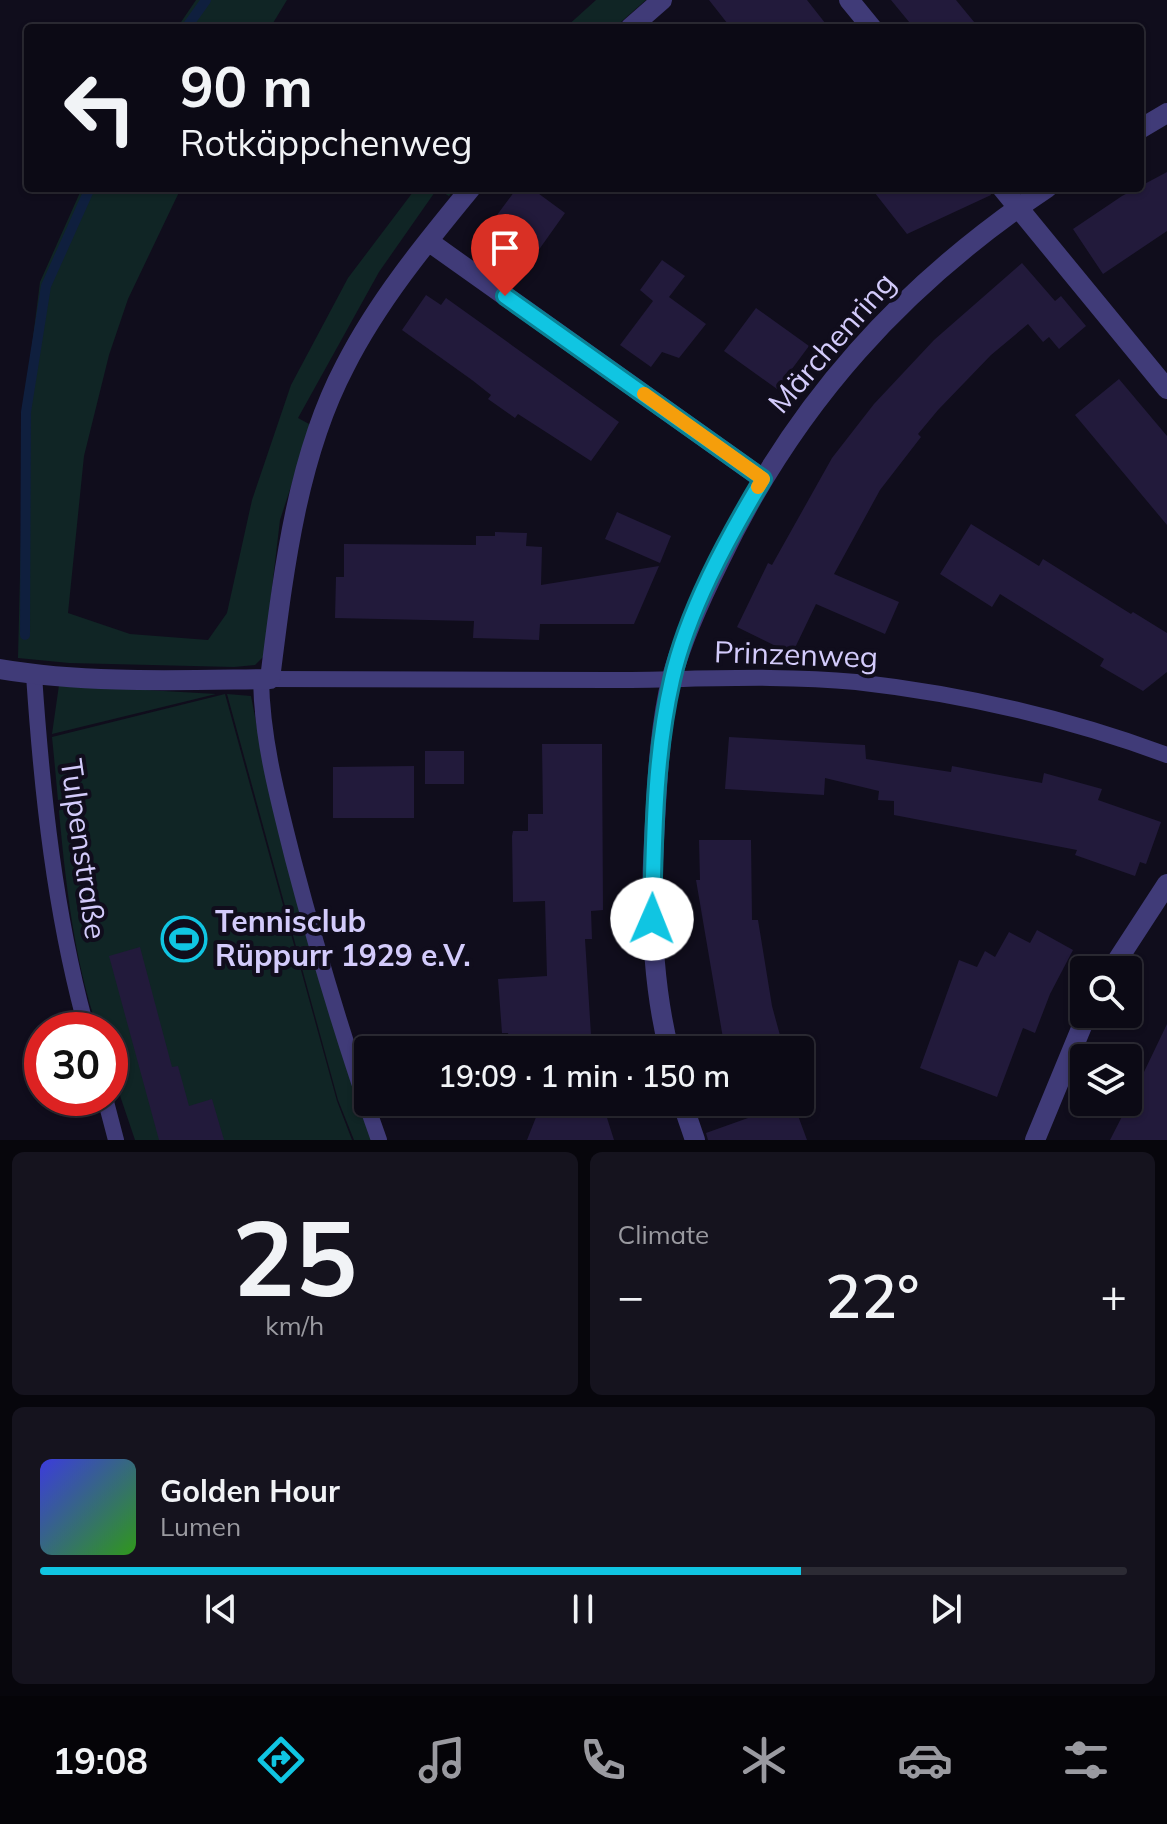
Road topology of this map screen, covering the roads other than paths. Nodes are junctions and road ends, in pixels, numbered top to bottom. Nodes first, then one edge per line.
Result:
1 (662, 0) edge
2 (849, 0) edge
3 (635, 24) edge
4 (869, 24) edge
5 (1167, 113) edge
6 (1144, 127) edge
7 (468, 192) edge
8 (1005, 192) edge
9 (1041, 192) edge
10 (1018, 208) junction
11 (428, 241) junction
12 (1167, 389) edge
13 (763, 479) junction
14 (0, 669) edge
15 (34, 675) junction
16 (266, 679) junction
17 (672, 680) junction
18 (1167, 755) edge
19 (1167, 884) edge
20 (1120, 956) edge
21 (82, 1012) edge
22 (1081, 1028) edge
23 (667, 1036) edge
24 (110, 1116) edge
25 (687, 1116) edge
26 (116, 1140) edge
27 (379, 1140) edge
28 (695, 1140) edge
29 (1035, 1140) edge

1 - 3 street
2 - 4 street
5 - 6 street
7 - 11 street
8 - 10 street
9 - 10 street, Märchenring
10 - 12 street
10 - 13 street, Märchenring
11 - 13 street
11 - 16 street
13 - 17 street, Märchenring
14 - 15 street
15 - 16 street
15 - 21 lane, Tulpenstraße
16 - 17 lane, Prinzenweg
16 - 27 lane
17 - 18 lane, Prinzenweg
17 - 23 street, Märchenring
19 - 20 street
22 - 29 street
24 - 26 lane
25 - 28 street

